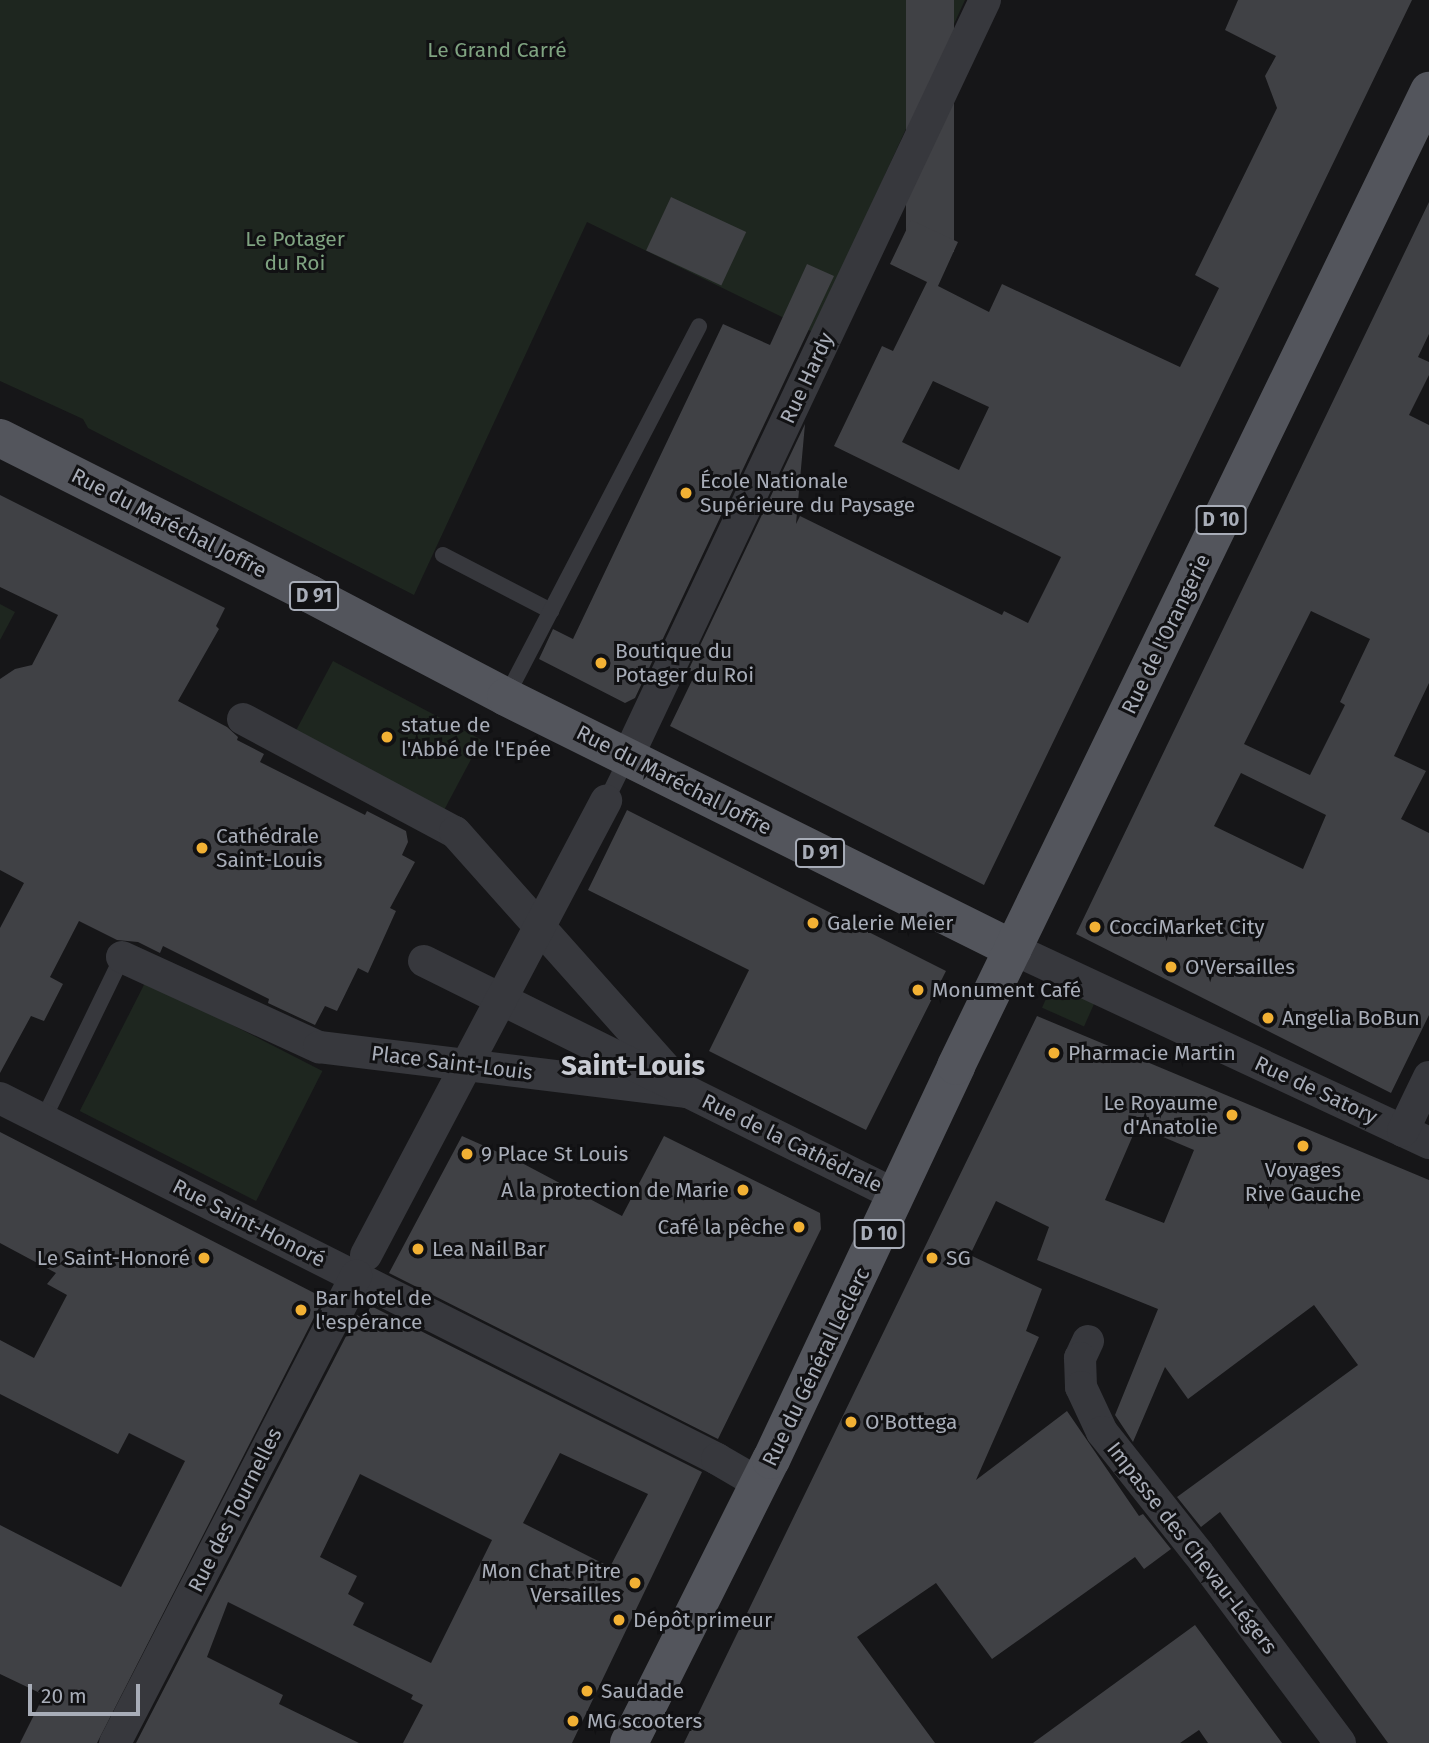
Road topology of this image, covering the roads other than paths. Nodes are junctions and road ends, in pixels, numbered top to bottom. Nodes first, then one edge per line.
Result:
1 (985, 0) edge
2 (1429, 91) edge
3 (699, 326) dead end
4 (0, 438) edge
5 (443, 555) dead end
6 (551, 611) junction
7 (506, 698) junction
8 (243, 719) dead end
9 (628, 756) junction
10 (606, 801) joint
11 (540, 927) junction
12 (1013, 949) junction
13 (122, 957) joint
14 (424, 961) dead end
15 (502, 999) junction
16 (466, 1065) junction
17 (1429, 1077) edge
18 (687, 1092) junction
19 (3, 1108) edge
20 (43, 1120) junction
21 (1416, 1137) edge
22 (896, 1195) junction
23 (361, 1266) junction
24 (1088, 1341) dead end
25 (760, 1484) junction
26 (115, 1743) edge
27 (629, 1743) edge
28 (1339, 1743) edge

1 - 9 street, Rue Hardy
2 - 12 main road, Rue de l'Orangerie / D 10
3 - 6 lane
4 - 7 main road, Rue du Maréchal Joffre / D 91
5 - 6 lane
6 - 7 lane
7 - 9 main road, Rue du Maréchal Joffre / D 91
8 - 11 street
9 - 10 lane
9 - 12 main road, Rue du Maréchal Joffre / D 91
10 - 11 street, Rue des Tournelles
11 - 15 street, Rue des Tournelles
11 - 18 street
12 - 21 street, Rue de Satory
12 - 22 main road, Rue du Général Leclerc / D 10
13 - 16 street, Place Saint-Louis
13 - 20 lane, Place Saint-Louis
14 - 15 street, Rue de la Cathédrale
15 - 16 street, Rue des Tournelles
15 - 18 street, Rue de la Cathédrale
16 - 18 street, Place Saint-Louis
16 - 23 street, Rue des Tournelles
17 - 21 street
18 - 22 street, Rue de la Cathédrale
19 - 20 street, Rue Saint-Honoré
20 - 23 street, Rue Saint-Honoré
22 - 25 main road, Rue du Général Leclerc / D 10
23 - 25 street, Rue Saint-Honoré
23 - 26 street, Rue des Tournelles
24 - 28 street, Impasse des Chevau-Légers
25 - 27 main road, Rue du Général Leclerc / D 10

